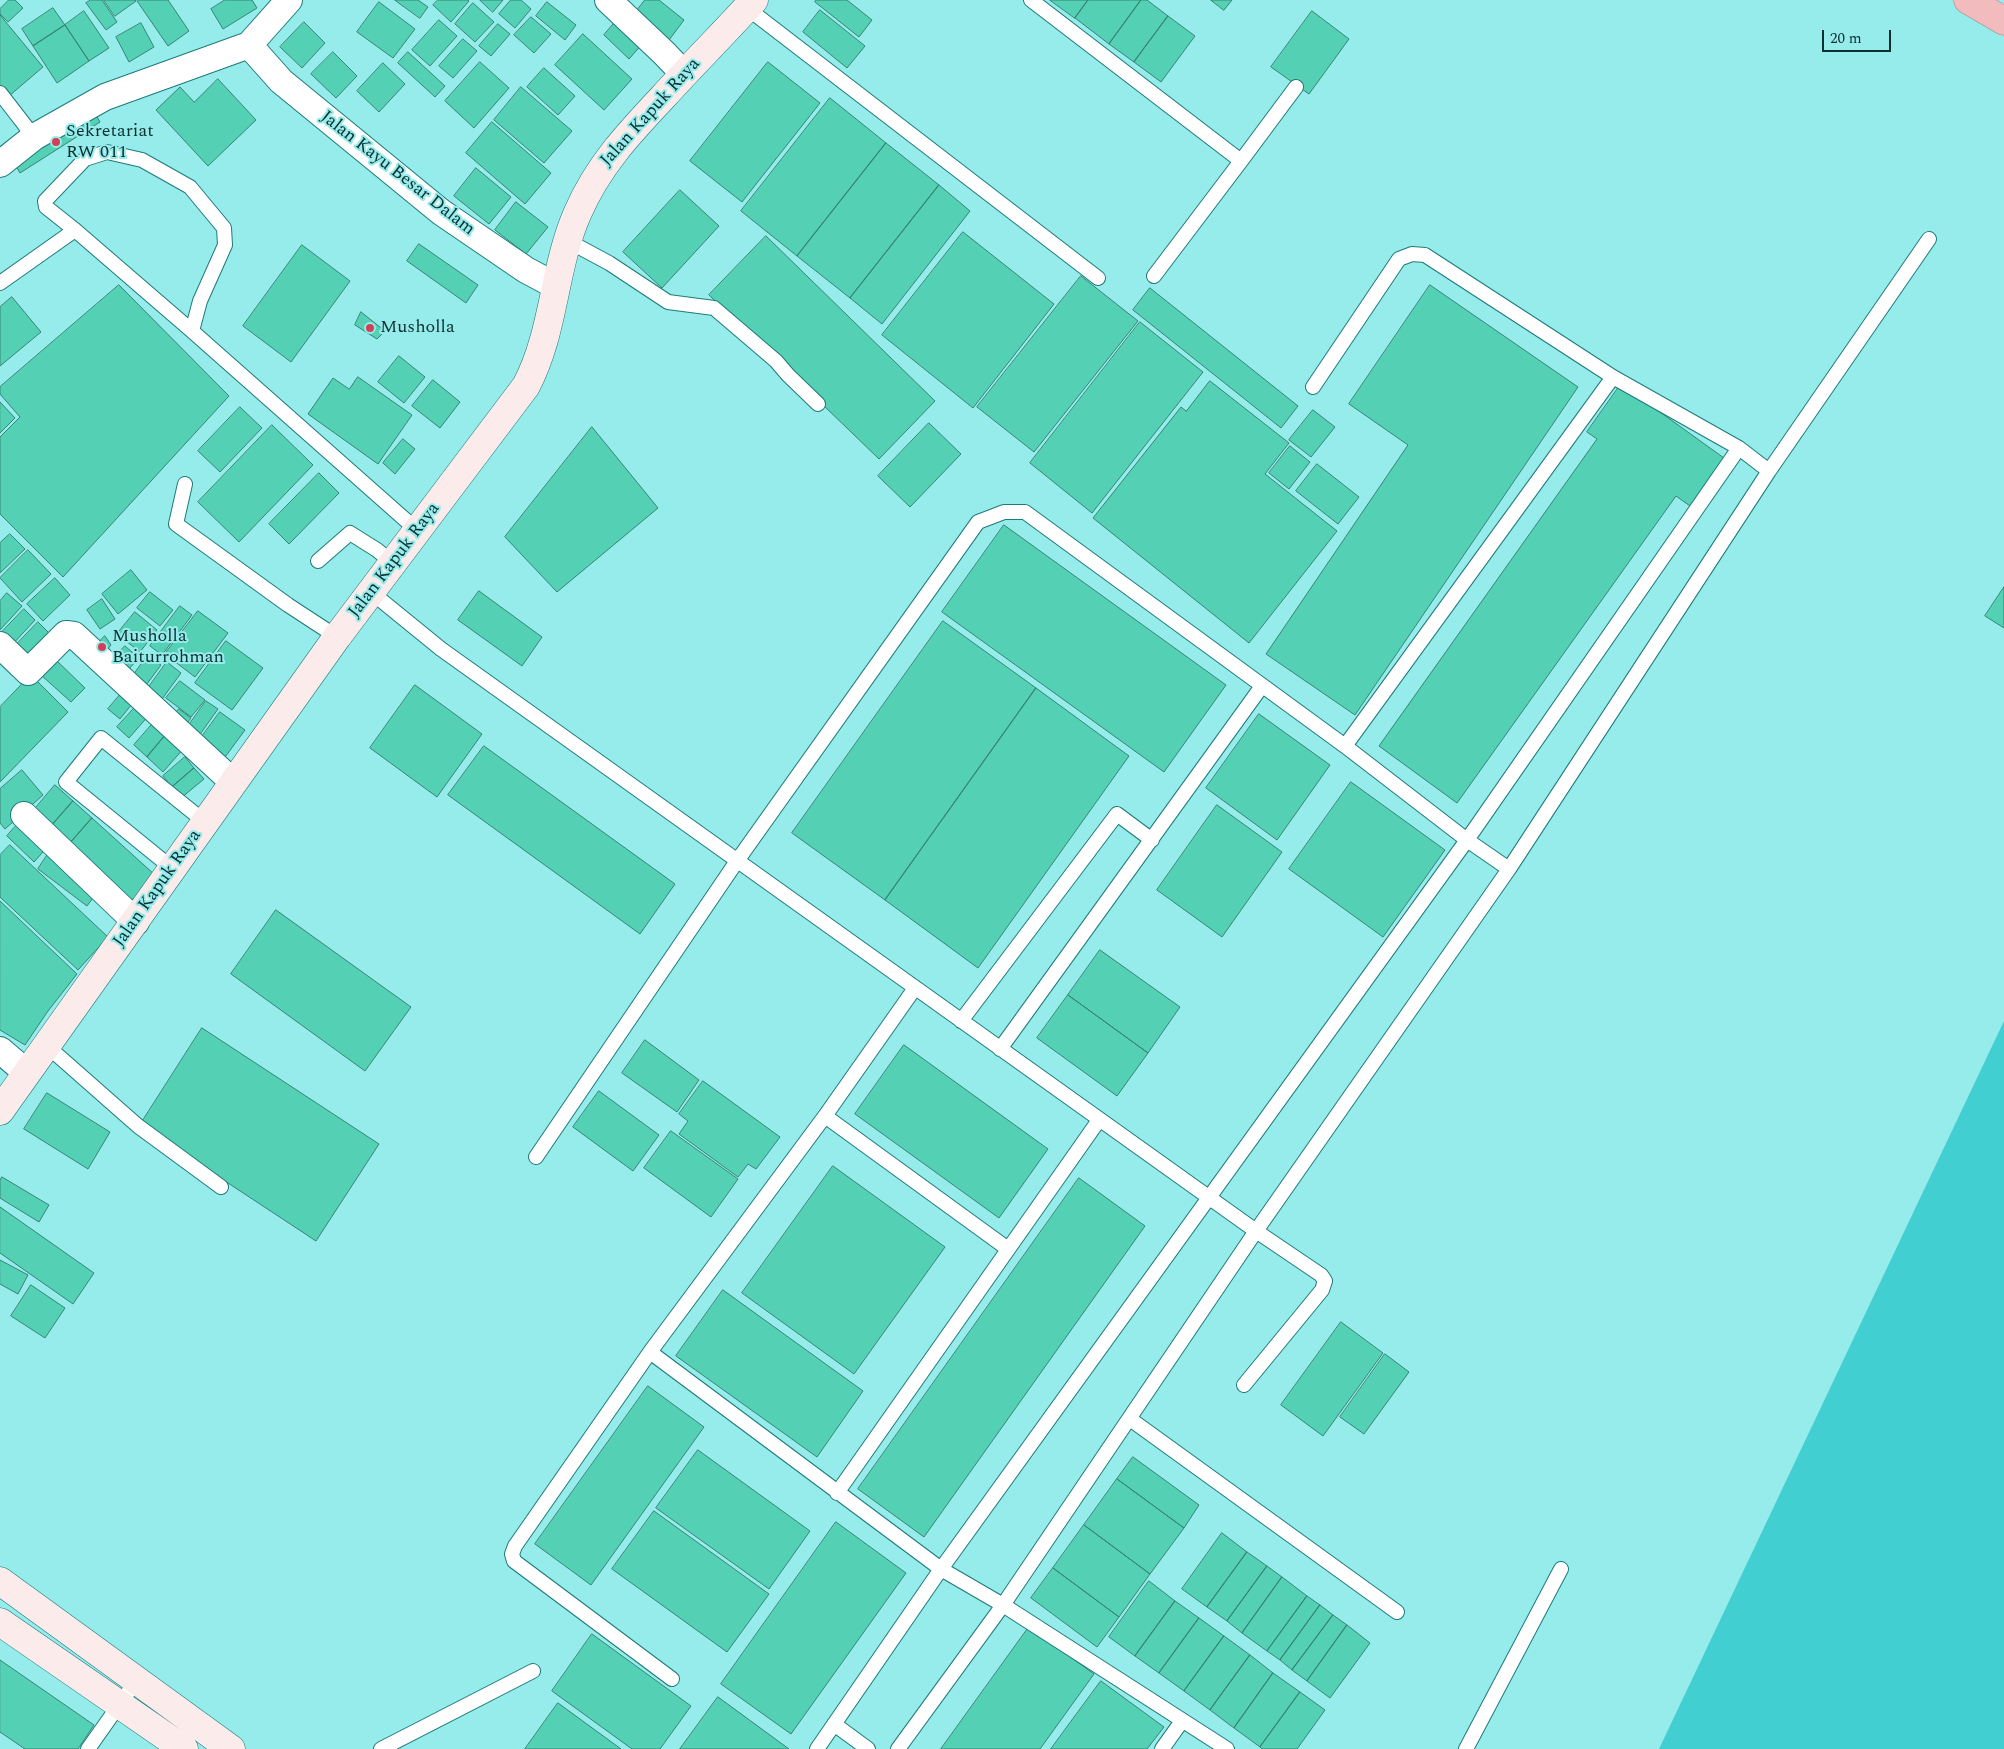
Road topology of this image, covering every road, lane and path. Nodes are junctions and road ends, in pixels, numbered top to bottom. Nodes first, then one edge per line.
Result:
1 (289, 0) edge
2 (608, 0) edge
3 (1031, 0) edge
4 (1968, 0) edge
5 (751, 4) edge
6 (2004, 21) edge
7 (249, 45) junction
8 (684, 74) junction
9 (1296, 88) dead end
10 (0, 93) edge
11 (34, 137) junction
12 (1241, 161) junction
13 (0, 164) edge
14 (75, 230) junction
15 (1930, 239) dead end
16 (568, 241) junction
17 (1154, 276) dead end
18 (1098, 278) dead end
19 (0, 283) edge
20 (556, 286) junction
21 (192, 331) junction
22 (1612, 376) junction
23 (1313, 387) dead end
24 (818, 404) dead end
25 (1739, 448) junction
26 (1769, 471) junction
27 (185, 484) dead end
28 (418, 531) junction
29 (318, 561) dead end
30 (393, 563) junction
31 (371, 592) junction
32 (337, 637) junction
33 (0, 645) edge
34 (1262, 686) junction
35 (1345, 746) junction
36 (233, 782) junction
37 (24, 815) dead end
38 (205, 822) junction
39 (1152, 840) junction
40 (1467, 840) junction
41 (737, 861) junction
42 (173, 869) junction
43 (1509, 869) junction
44 (136, 922) junction
45 (915, 988) junction
46 (960, 1021) junction
47 (46, 1045) junction
48 (1000, 1049) junction
49 (0, 1050) edge
50 (27, 1073) junction
51 (0, 1111) edge
52 (825, 1116) junction
53 (1099, 1120) junction
54 (536, 1157) dead end
55 (221, 1186) dead end
56 (1210, 1198) junction
57 (1256, 1231) junction
58 (1008, 1250) junction
59 (650, 1352) junction
60 (1244, 1385) dead end
61 (1130, 1418) junction
62 (837, 1493) junction
63 (941, 1569) junction
64 (1561, 1569) dead end
65 (0, 1582) edge
66 (1003, 1605) junction
67 (1397, 1612) dead end
68 (0, 1622) edge
69 (533, 1671) dead end
70 (672, 1679) dead end
71 (136, 1682) junction
72 (120, 1704) junction
73 (1182, 1721) junction
74 (834, 1724) junction
75 (88, 1749) edge
76 (184, 1749) edge
77 (231, 1749) edge
78 (380, 1749) edge
79 (817, 1749) edge
80 (868, 1749) edge
81 (898, 1749) edge
82 (1162, 1749) edge
83 (1227, 1749) edge
84 (1466, 1749) edge

1 - 7 street
2 - 8 street
3 - 12 lane
4 - 6 highway
5 - 8 main road, Jalan Kapuk Raya
5 - 18 lane
7 - 11 street
7 - 20 street, Jalan Kayu Besar Dalam
8 - 16 main road, Jalan Kapuk Raya
9 - 12 lane
10 - 11 lane
11 - 13 street
12 - 17 lane
14 - 19 lane
14 - 21 lane
14 - 21 lane
15 - 26 lane
16 - 20 main road, Jalan Kapuk Raya
16 - 24 lane
20 - 28 main road, Jalan Kapuk Raya
21 - 28 lane
22 - 23 lane
22 - 25 lane
22 - 35 lane
25 - 26 lane
25 - 40 lane
26 - 43 lane
27 - 32 lane
28 - 30 main road, Jalan Kapuk Raya
29 - 30 lane
30 - 31 main road, Jalan Kapuk Raya
31 - 32 main road, Jalan Kapuk Raya
31 - 41 lane
32 - 36 main road, Jalan Kapuk Raya
33 - 36 street
34 - 35 lane
34 - 39 lane
34 - 41 lane
35 - 40 lane
36 - 38 main road, Jalan Kapuk Raya
37 - 44 street
38 - 42 main road, Jalan Kapuk Raya
38 - 42 lane
39 - 46 lane
39 - 48 lane
40 - 43 lane
40 - 56 lane
41 - 45 lane
41 - 54 lane
42 - 44 main road, Jalan Kapuk Raya
43 - 57 lane
44 - 47 main road, Jalan Kapuk Raya
45 - 46 lane
45 - 52 lane
46 - 48 lane
47 - 50 main road, Jalan Kapuk Raya
47 - 55 lane
48 - 53 lane
49 - 50 street
50 - 51 main road, Jalan Kapuk Raya
52 - 58 lane
52 - 59 lane
53 - 56 lane
53 - 58 lane
56 - 57 lane
56 - 63 lane
57 - 60 lane
57 - 61 lane
58 - 62 lane
59 - 62 lane
59 - 70 lane
61 - 66 lane
61 - 67 lane
62 - 63 lane
63 - 66 lane
63 - 74 lane
64 - 84 lane
65 - 71 main road
66 - 73 lane
66 - 81 lane
68 - 72 main road
69 - 78 lane
71 - 72 lane
71 - 77 main road
72 - 75 lane
72 - 76 main road
73 - 82 lane
73 - 83 lane
74 - 79 lane
74 - 80 lane

